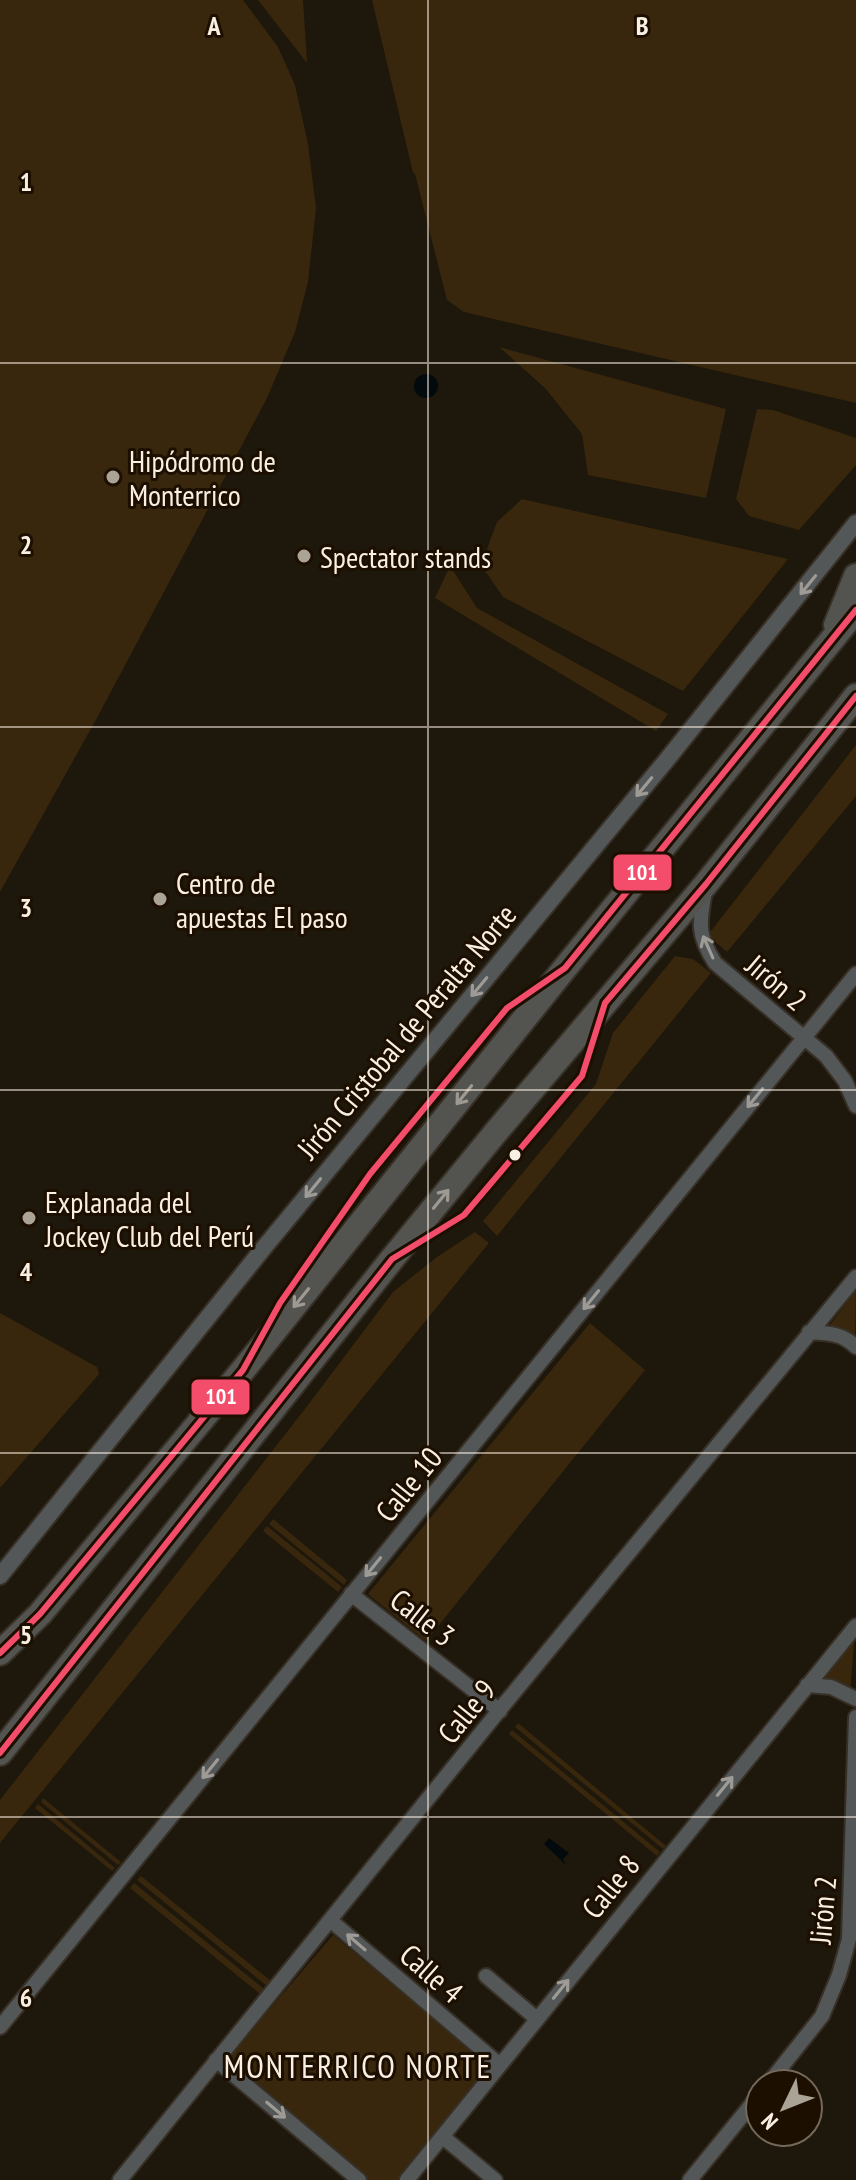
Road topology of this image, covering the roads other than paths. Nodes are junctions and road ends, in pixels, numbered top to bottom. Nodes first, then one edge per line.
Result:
1 (856, 523) edge
2 (856, 576) edge
3 (856, 610) edge
4 (830, 642) junction
5 (856, 696) edge
6 (706, 884) junction
7 (856, 974) edge
8 (804, 1038) junction
9 (856, 1106) edge
10 (856, 1277) edge
11 (809, 1332) junction
12 (856, 1347) edge
13 (0, 1576) edge
14 (351, 1594) junction
15 (856, 1626) edge
16 (0, 1653) edge
17 (807, 1685) junction
18 (856, 1699) edge
19 (500, 1711) junction
20 (856, 1717) edge
21 (0, 1753) edge
22 (330, 1920) junction
23 (486, 1976) dead end
24 (537, 2019) junction
25 (0, 2027) edge
26 (216, 2060) junction
27 (500, 2065) junction
28 (781, 2068) edge
29 (744, 2114) edge
30 (443, 2137) junction
31 (120, 2180) edge
32 (359, 2180) edge
33 (407, 2180) edge
34 (495, 2180) edge
35 (690, 2180) edge

1 -> 13 street, Jirón Cristobal de Peralta Norte
2 - 4 highway
3 - 4 highway
4 -> 16 highway
5 - 6 highway
8 -> 6 street, Jirón 2
21 -> 6 highway
7 - 8 street, Calle 10
8 - 9 street, Jirón 2
8 -> 14 street, Calle 10
10 - 11 street, Calle 9
11 - 12 street
11 - 19 street, Calle 9
14 - 19 street, Calle 3
14 -> 25 street, Calle 10
15 - 17 street, Calle 8
17 - 18 street
24 -> 17 street, Calle 8
19 - 22 street, Calle 9
20 - 28 street, Jirón 2
22 - 26 street, Calle 9
27 -> 22 street, Calle 4
23 - 24 street
24 - 27 street, Calle 8
26 - 31 street, Calle 9
26 -> 32 street
27 - 30 street, Calle 8
29 - 35 street
30 - 33 street, Calle 8
30 - 34 street

